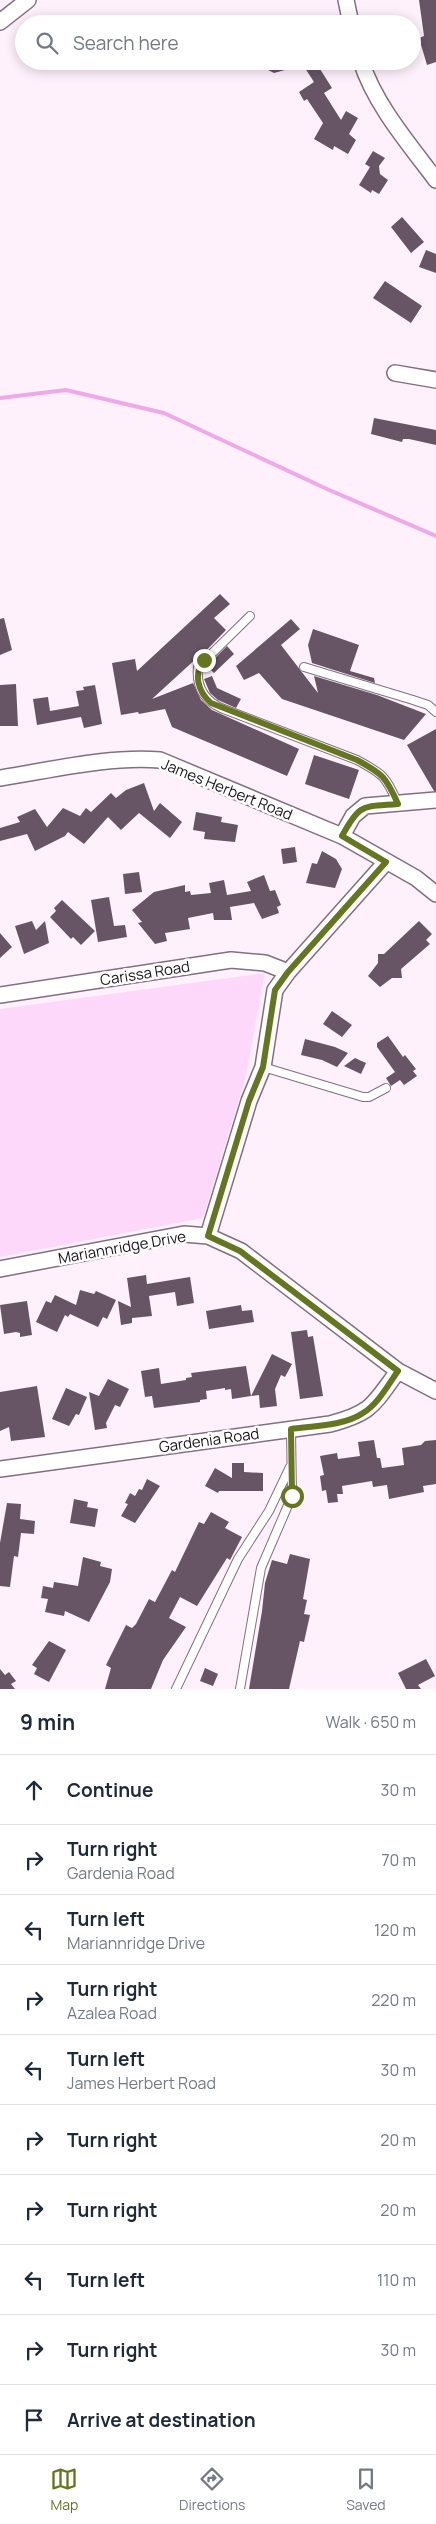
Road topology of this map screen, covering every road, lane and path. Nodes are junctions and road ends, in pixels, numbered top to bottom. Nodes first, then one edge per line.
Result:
1 (28, 0) edge
2 (346, 0) edge
3 (349, 15) edge
4 (0, 22) edge
5 (366, 70) edge
6 (436, 180) edge
7 (395, 373) dead end
8 (436, 380) edge
9 (250, 616) dead end
10 (304, 667) dead end
11 (436, 712) edge
12 (0, 778) edge
13 (436, 800) edge
14 (398, 804) junction
15 (342, 836) junction
16 (386, 862) junction
17 (436, 894) edge
18 (288, 972) junction
19 (0, 995) edge
20 (263, 1067) junction
21 (386, 1088) dead end
22 (208, 1236) junction
23 (0, 1269) edge
24 (398, 1371) junction
25 (436, 1391) edge
26 (291, 1429) junction
27 (290, 1467) junction
28 (0, 1469) edge
29 (176, 1689) edge
30 (240, 1689) edge

1 - 4 street
2 - 3 street
5 - 6 street
7 - 8 street
9 - 14 lane
10 - 11 lane
12 - 15 street, James Herbert Road
13 - 14 street
14 - 15 street
15 - 16 street, James Herbert Road
16 - 17 street, James Herbert Road
16 - 18 street
18 - 19 street, Carissa Road
18 - 20 street
20 - 21 lane
20 - 22 street
22 - 23 street, Mariannridge Drive
22 - 24 street, Mariannridge Drive
24 - 25 street, Mariannridge Drive
24 - 26 street, Gardenia Road
26 - 27 lane
26 - 28 street, Gardenia Road
27 - 29 lane
27 - 30 lane

